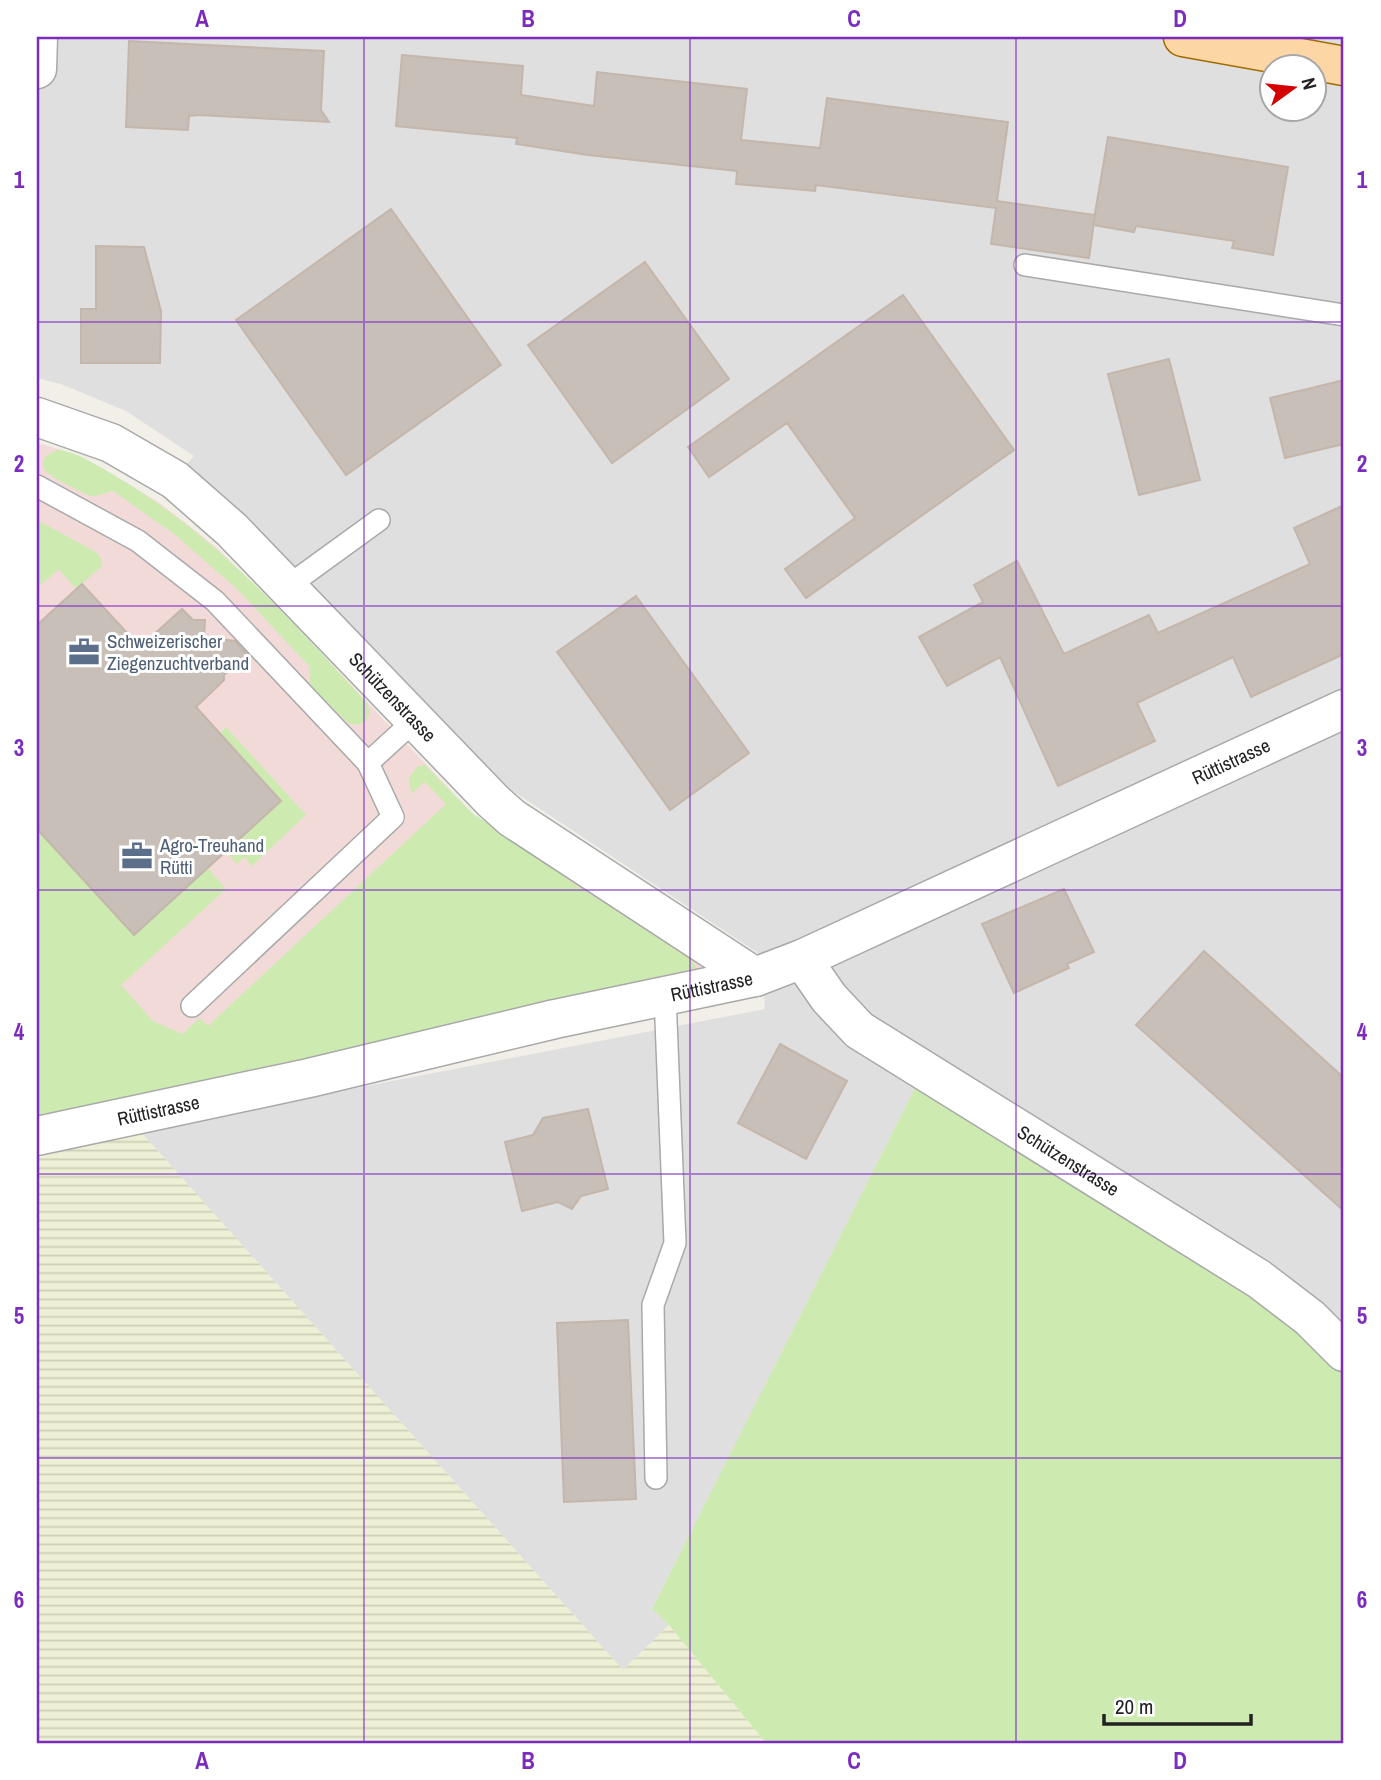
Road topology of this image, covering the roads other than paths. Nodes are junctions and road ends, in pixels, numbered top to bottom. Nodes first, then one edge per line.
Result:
1 (38, 37) edge
2 (1183, 37) edge
3 (1344, 66) edge
4 (37, 69) edge
5 (1025, 265) dead end
6 (1344, 315) edge
7 (37, 417) edge
8 (37, 486) edge
9 (379, 520) dead end
10 (288, 586) junction
11 (1344, 709) edge
12 (416, 719) junction
13 (368, 763) junction
14 (802, 959) junction
15 (755, 977) junction
16 (665, 996) junction
17 (192, 1006) dead end
18 (37, 1136) edge
19 (1344, 1352) edge
20 (656, 1478) dead end

1 - 4 street
2 - 3 main road
5 - 6 lane
7 - 10 street, Schützenstrasse
8 - 13 lane
9 - 10 lane
10 - 12 street, Schützenstrasse
11 - 14 street, Rüttistrasse
12 - 13 lane
12 - 15 street, Schützenstrasse
13 - 17 lane
14 - 15 street, Rüttistrasse
14 - 19 street, Schützenstrasse
15 - 16 street, Rüttistrasse
16 - 18 street, Rüttistrasse
16 - 20 lane

